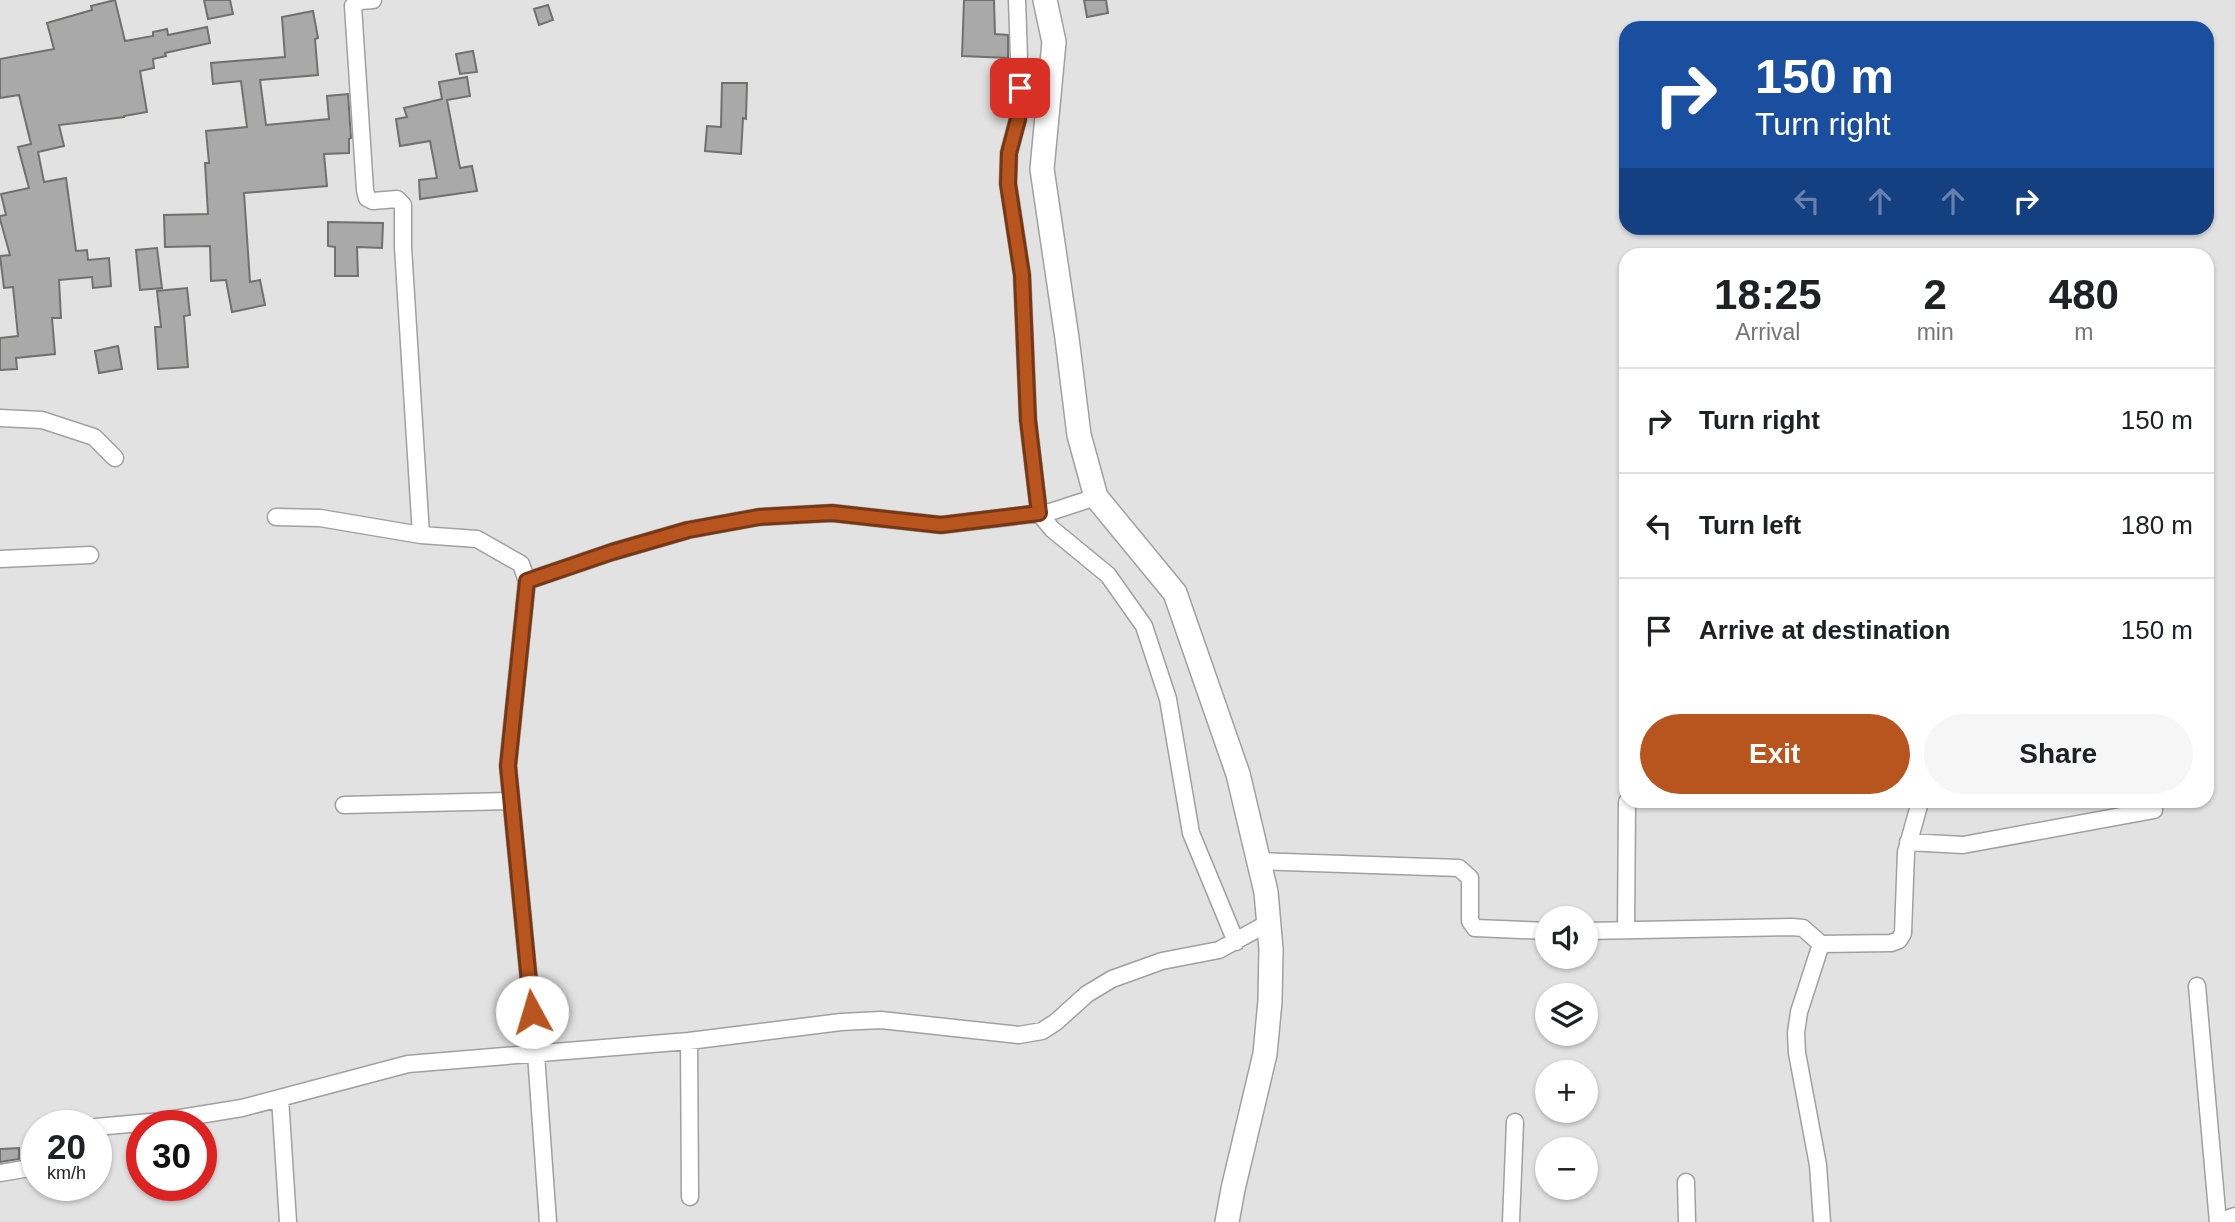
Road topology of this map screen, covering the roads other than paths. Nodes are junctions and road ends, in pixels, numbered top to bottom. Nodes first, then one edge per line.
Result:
1 (373, 0) edge
2 (1017, 0) edge
3 (1045, 0) edge
4 (0, 418) edge
5 (115, 458) dead end
6 (1096, 497) junction
7 (1039, 513) junction
8 (276, 517) dead end
9 (421, 535) junction
10 (90, 555) dead end
11 (0, 559) edge
12 (527, 581) junction
13 (511, 801) junction
14 (344, 805) dead end
15 (1627, 808) edge
16 (1918, 808) edge
17 (2154, 810) dead end
18 (1908, 842) junction
19 (1259, 861) junction
20 (1268, 923) junction
21 (1535, 930) edge
22 (1598, 930) edge
23 (1626, 930) junction
24 (1236, 942) junction
25 (1821, 944) junction
26 (2197, 986) dead end
27 (690, 1041) junction
28 (537, 1054) junction
29 (280, 1098) junction
30 (1515, 1122) dead end
31 (112, 1126) edge
32 (21, 1170) edge
33 (0, 1173) edge
34 (1686, 1182) dead end
35 (690, 1197) dead end
36 (2235, 1216) edge
37 (288, 1222) edge
38 (548, 1222) edge
39 (1227, 1222) edge
40 (1511, 1222) edge
41 (1687, 1222) edge
42 (1822, 1222) edge
43 (2218, 1222) edge

1 - 9 street
2 - 7 street
3 - 6 street
4 - 5 street
6 - 7 street
6 - 19 street
7 - 12 street
7 - 24 street
8 - 9 street
9 - 12 street
10 - 11 street
12 - 13 street
13 - 14 street
13 - 28 street
15 - 23 street
16 - 18 street
17 - 18 street
18 - 25 street
19 - 20 street
19 - 21 street
20 - 24 street
20 - 39 street
22 - 23 street
23 - 25 street
24 - 27 street
25 - 42 street
26 - 43 street
27 - 28 street
27 - 35 street
28 - 29 street
28 - 38 street
29 - 31 street
29 - 37 street
30 - 40 street
32 - 33 street
34 - 41 street
36 - 43 street

